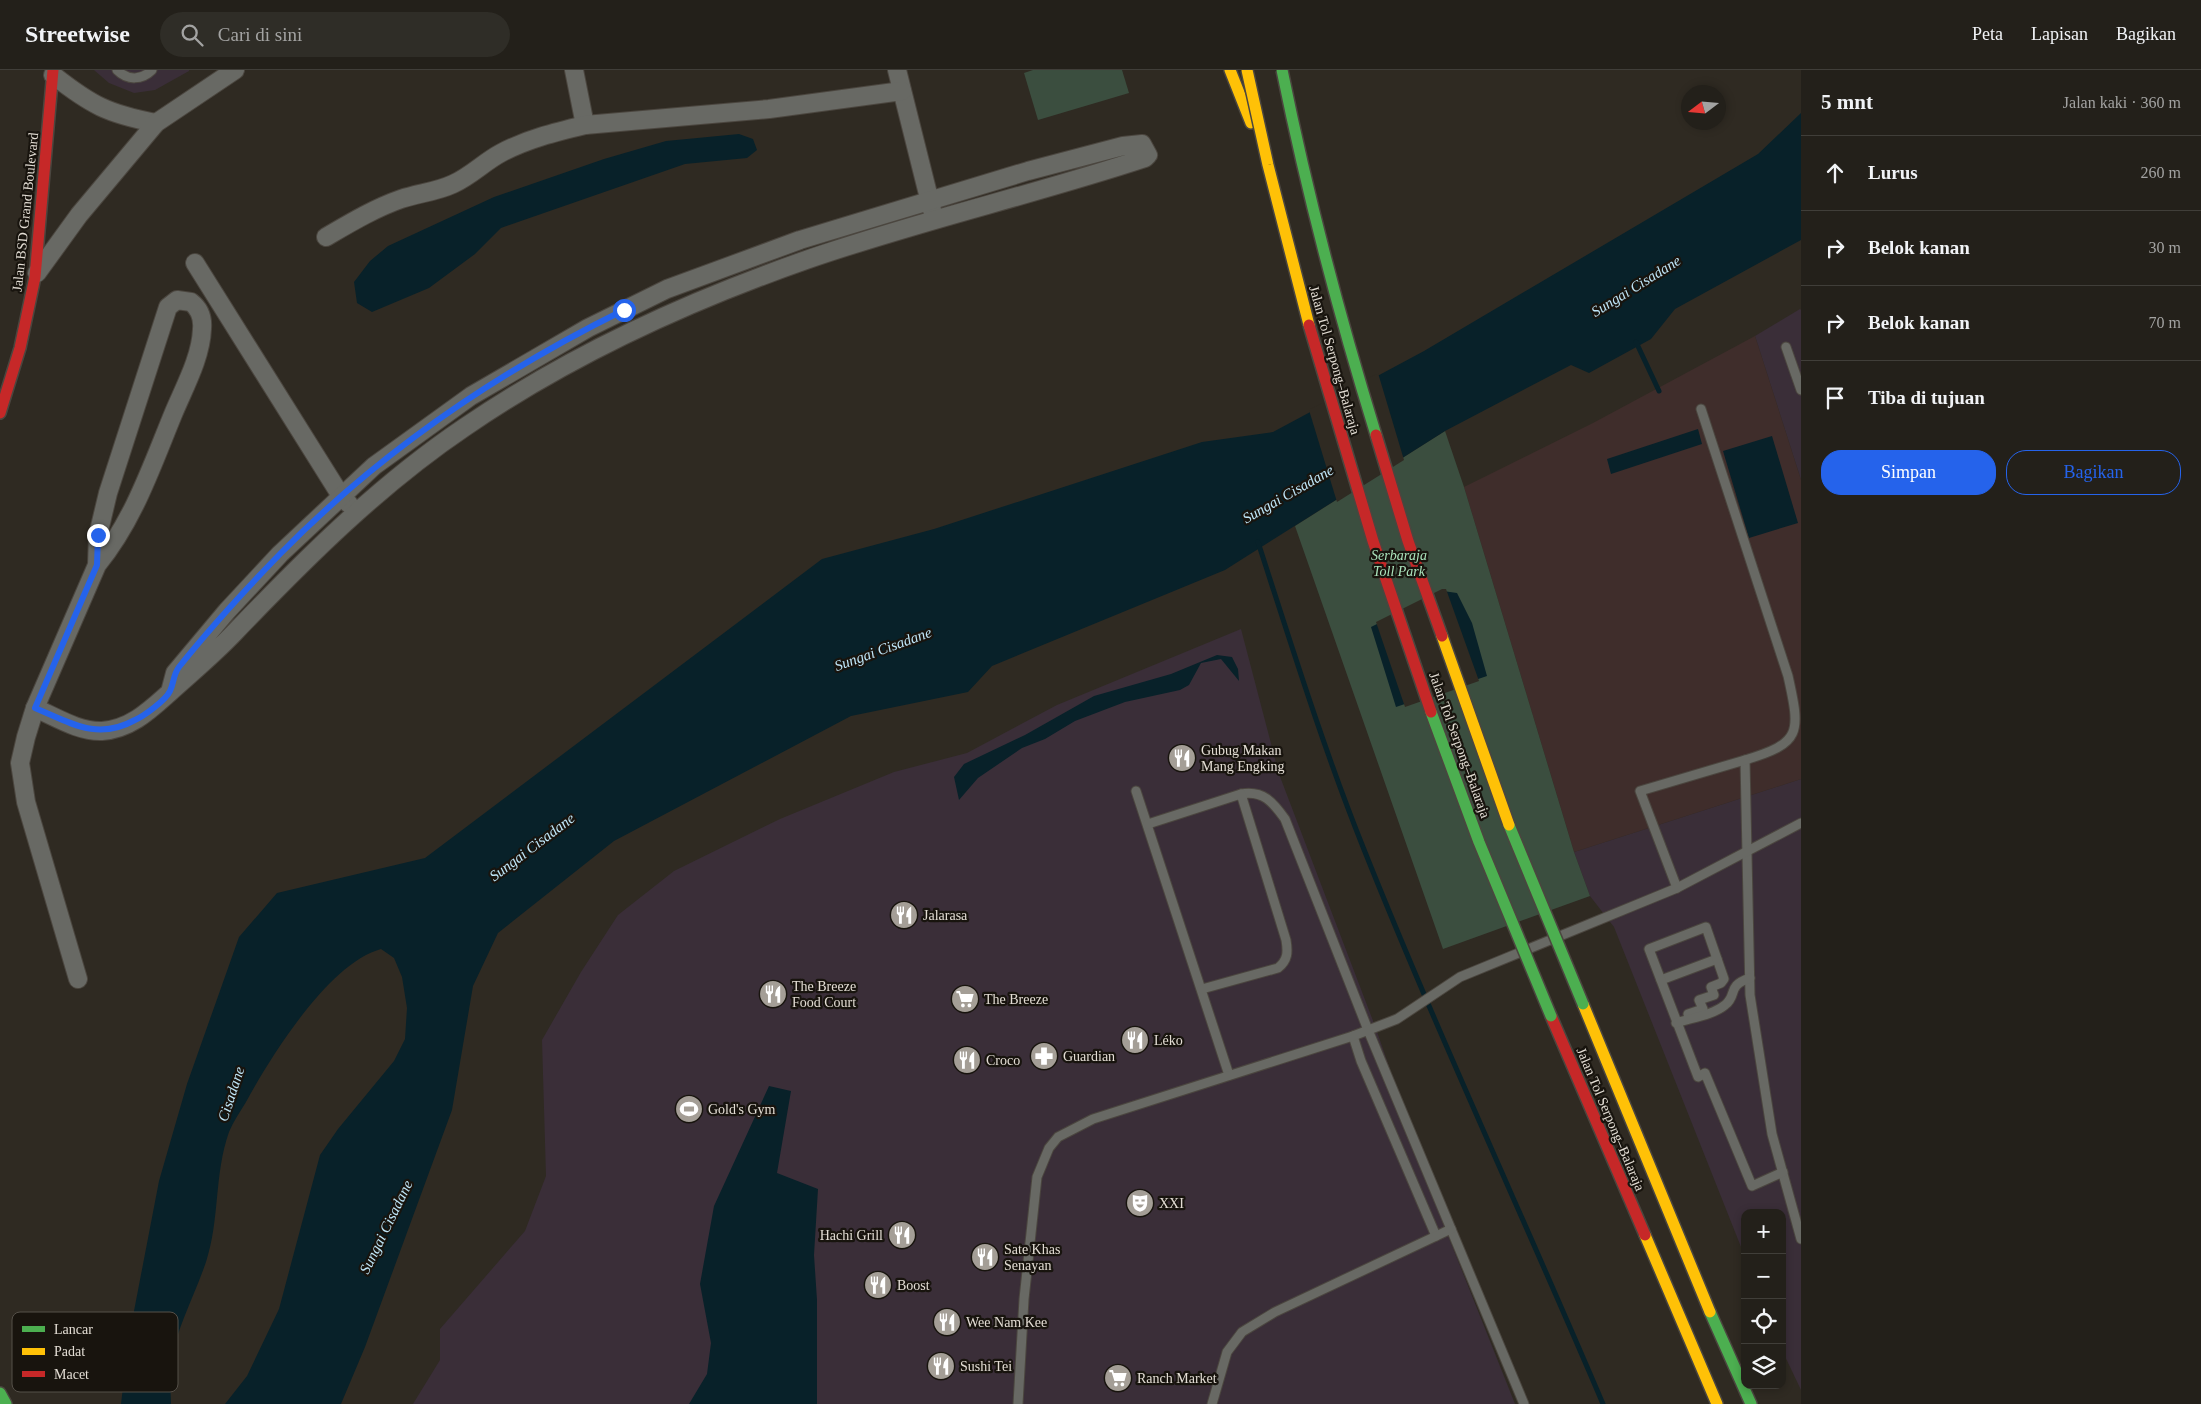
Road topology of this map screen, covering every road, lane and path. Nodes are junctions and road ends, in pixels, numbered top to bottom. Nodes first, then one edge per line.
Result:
1 (118, 70) edge
2 (152, 70) edge
3 (235, 70) edge
4 (574, 70) edge
5 (897, 70) edge
6 (1230, 70) edge
7 (1247, 70) edge
8 (1282, 70) edge
9 (1287, 70) edge
10 (53, 72) edge
11 (902, 91) junction
12 (156, 123) junction
13 (585, 125) junction
14 (1298, 148) junction
15 (1267, 164) junction
16 (928, 200) junction
17 (935, 220) junction
18 (326, 237) dead end
19 (800, 240) junction
20 (807, 260) junction
21 (195, 263) dead end
22 (34, 276) junction
23 (554, 347) junction
24 (1786, 347) dead end
25 (562, 366) junction
26 (1801, 390) edge
27 (1701, 410) dead end
28 (0, 413) edge
29 (341, 496) junction
30 (356, 512) junction
31 (97, 565) junction
32 (259, 577) junction
33 (275, 590) junction
34 (170, 692) junction
35 (35, 708) junction
36 (1745, 760) junction
37 (1136, 791) dead end
38 (1241, 794) junction
39 (1801, 823) edge
40 (1148, 824) junction
41 (1746, 850) junction
42 (1677, 888) junction
43 (1717, 959) junction
44 (1750, 978) junction
45 (78, 979) dead end
46 (1661, 980) junction
47 (1202, 989) junction
48 (1690, 1018) junction
49 (1676, 1023) junction
50 (1368, 1030) junction
51 (1353, 1036) junction
52 (1229, 1075) junction
53 (1783, 1172) junction
54 (1451, 1229) junction
55 (1436, 1236) junction
56 (1801, 1239) edge
57 (0, 1393) edge
58 (6, 1404) edge
59 (1018, 1404) edge
60 (1212, 1404) edge
61 (1524, 1404) edge
62 (1717, 1404) edge
63 (1751, 1404) edge

1 - 2 lane
3 - 12 street
4 - 13 street
5 - 11 street
6 - 15 main road, bridge
7 - 15 main road, Jalan Tol Serpong–Balaraja, bridge
8 - 14 main road, Jalan Tol Serpong–Balaraja, bridge
9 - 14 main road, bridge
10 - 12 street
10 - 22 main road, Jalan BSD Grand Boulevard
11 - 13 street
11 - 16 street
12 - 22 street
13 - 18 street
14 - 63 main road, Jalan Tol Serpong–Balaraja, bridge
15 - 62 main road, Jalan Tol Serpong–Balaraja, bridge
16 - 17 street
16 - 17 street
16 - 19 street
17 - 20 street
19 - 20 street
19 - 23 street
20 - 25 street
21 - 29 street
22 - 28 main road, Jalan BSD Grand Boulevard
23 - 25 street
23 - 29 street
24 - 26 lane
25 - 30 street
27 - 36 lane
29 - 30 street
29 - 32 street
30 - 33 street
31 - 31 street
31 - 35 street
32 - 33 street
32 - 34 street
33 - 34 street
34 - 35 street
35 - 45 street
36 - 41 lane
36 - 42 lane
37 - 40 lane
38 - 40 lane
38 - 47 lane
38 - 50 lane
39 - 41 lane
40 - 47 lane
41 - 42 lane
41 - 44 lane
42 - 50 lane
43 - 46 lane
43 - 46 lane
43 - 48 lane
44 - 48 lane
44 - 53 lane
46 - 49 lane
47 - 52 lane
48 - 49 lane
49 - 53 lane
50 - 51 lane
50 - 54 lane
51 - 52 lane
51 - 55 lane
52 - 59 lane
53 - 56 lane
54 - 55 lane
54 - 61 lane
55 - 60 lane
57 - 58 main road

